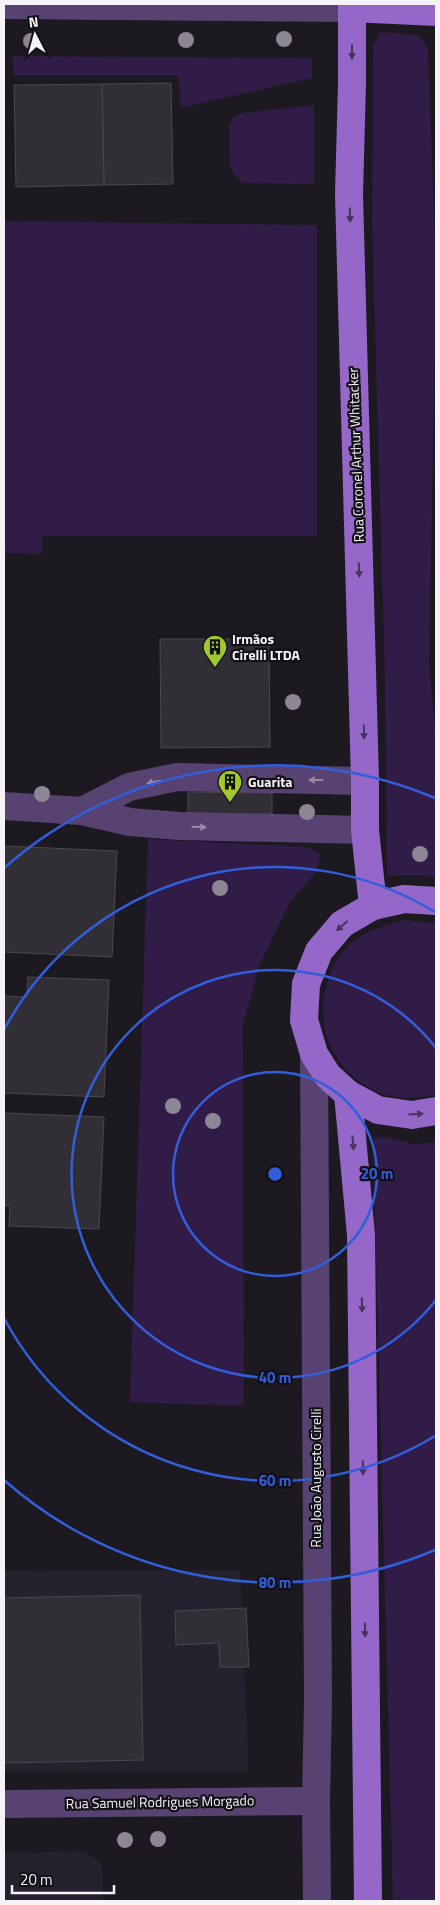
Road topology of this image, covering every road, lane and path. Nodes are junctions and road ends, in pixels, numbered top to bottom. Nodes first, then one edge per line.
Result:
1 (4, 5) edge
2 (352, 6) edge
3 (436, 12) edge
4 (365, 782) junction
5 (4, 806) edge
6 (82, 811) junction
7 (365, 830) junction
8 (436, 901) edge
9 (373, 906) junction
10 (314, 1054) junction
11 (348, 1094) junction
12 (436, 1111) edge
13 (316, 1801) junction
14 (4, 1804) edge
15 (317, 1901) edge
16 (368, 1901) edge

1 - 2 street
2 - 3 main road
2 -> 4 main road, Rua Coronel Arthur Whitacker
4 -> 6 street
4 - 7 main road, Rua Coronel Arthur Whitacker
5 - 6 street
6 -> 7 street
7 - 9 main road, Rua Coronel Arthur Whitacker
8 - 9 main road
9 -> 10 main road
10 - 11 main road
10 - 13 street, Rua João Augusto Cirelli
11 -> 12 main road
11 -> 16 main road
13 - 14 street, Rua Samuel Rodrigues Morgado
13 - 15 street, Rua João Augusto Cirelli

